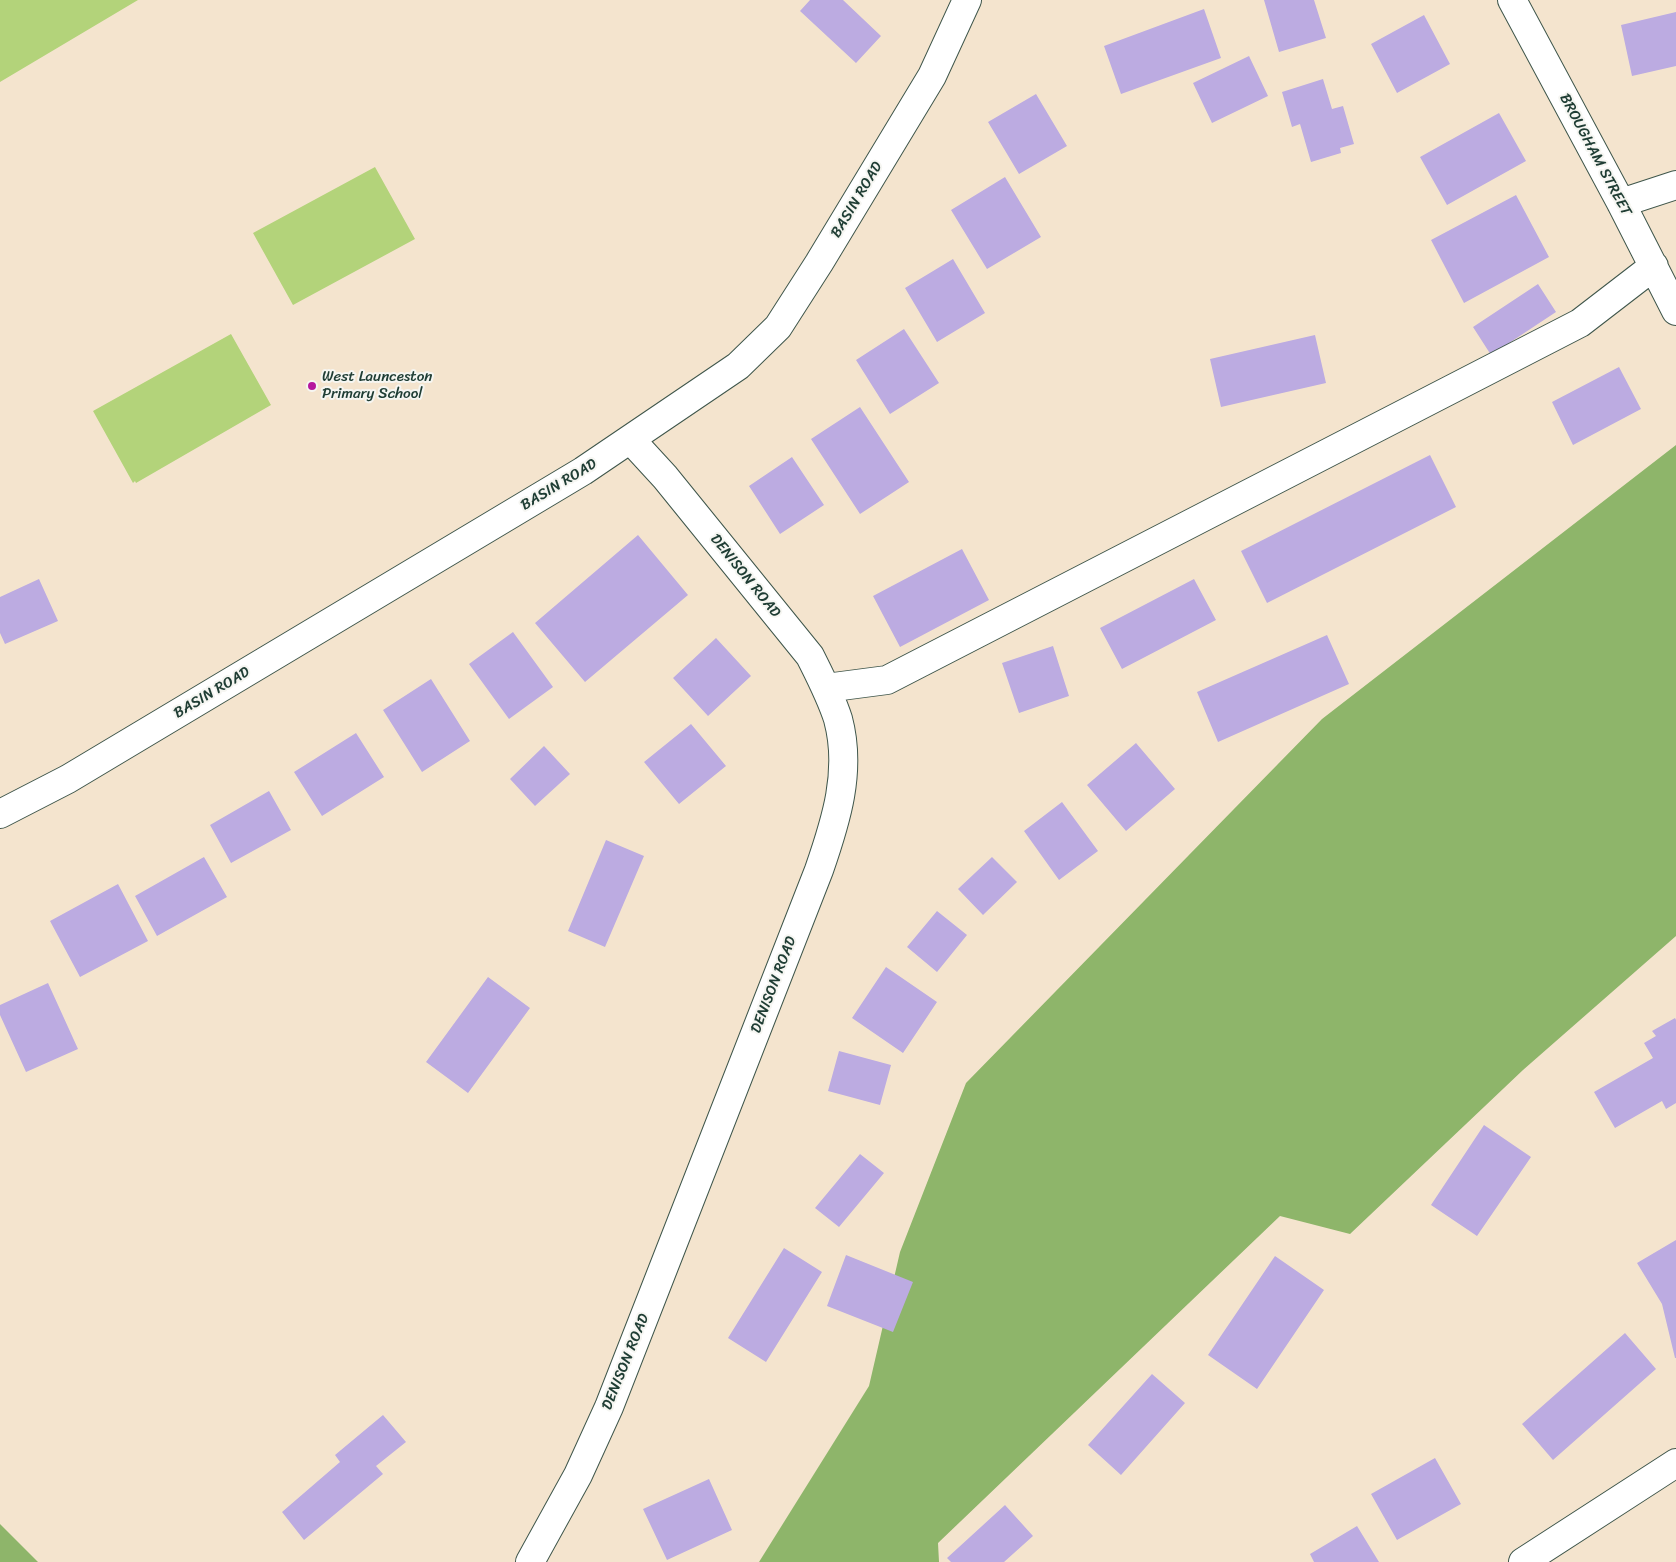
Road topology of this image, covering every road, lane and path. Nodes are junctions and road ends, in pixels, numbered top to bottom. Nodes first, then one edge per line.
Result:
1 (967, 0) edge
2 (1512, 0) edge
3 (1676, 185) edge
4 (1621, 203) junction
5 (1654, 266) junction
6 (1676, 311) edge
7 (630, 440) junction
8 (826, 688) junction
9 (0, 814) edge
10 (1676, 1463) edge
11 (530, 1562) edge
12 (1523, 1562) edge

1 - 7 street, BASIN ROAD
2 - 4 street, BROUGHAM STREET
3 - 4 street
4 - 5 street, BROUGHAM STREET
5 - 6 street, BROUGHAM STREET
5 - 8 street
7 - 8 street, DENISON ROAD
7 - 9 street, BASIN ROAD
8 - 11 street, DENISON ROAD
10 - 12 street

